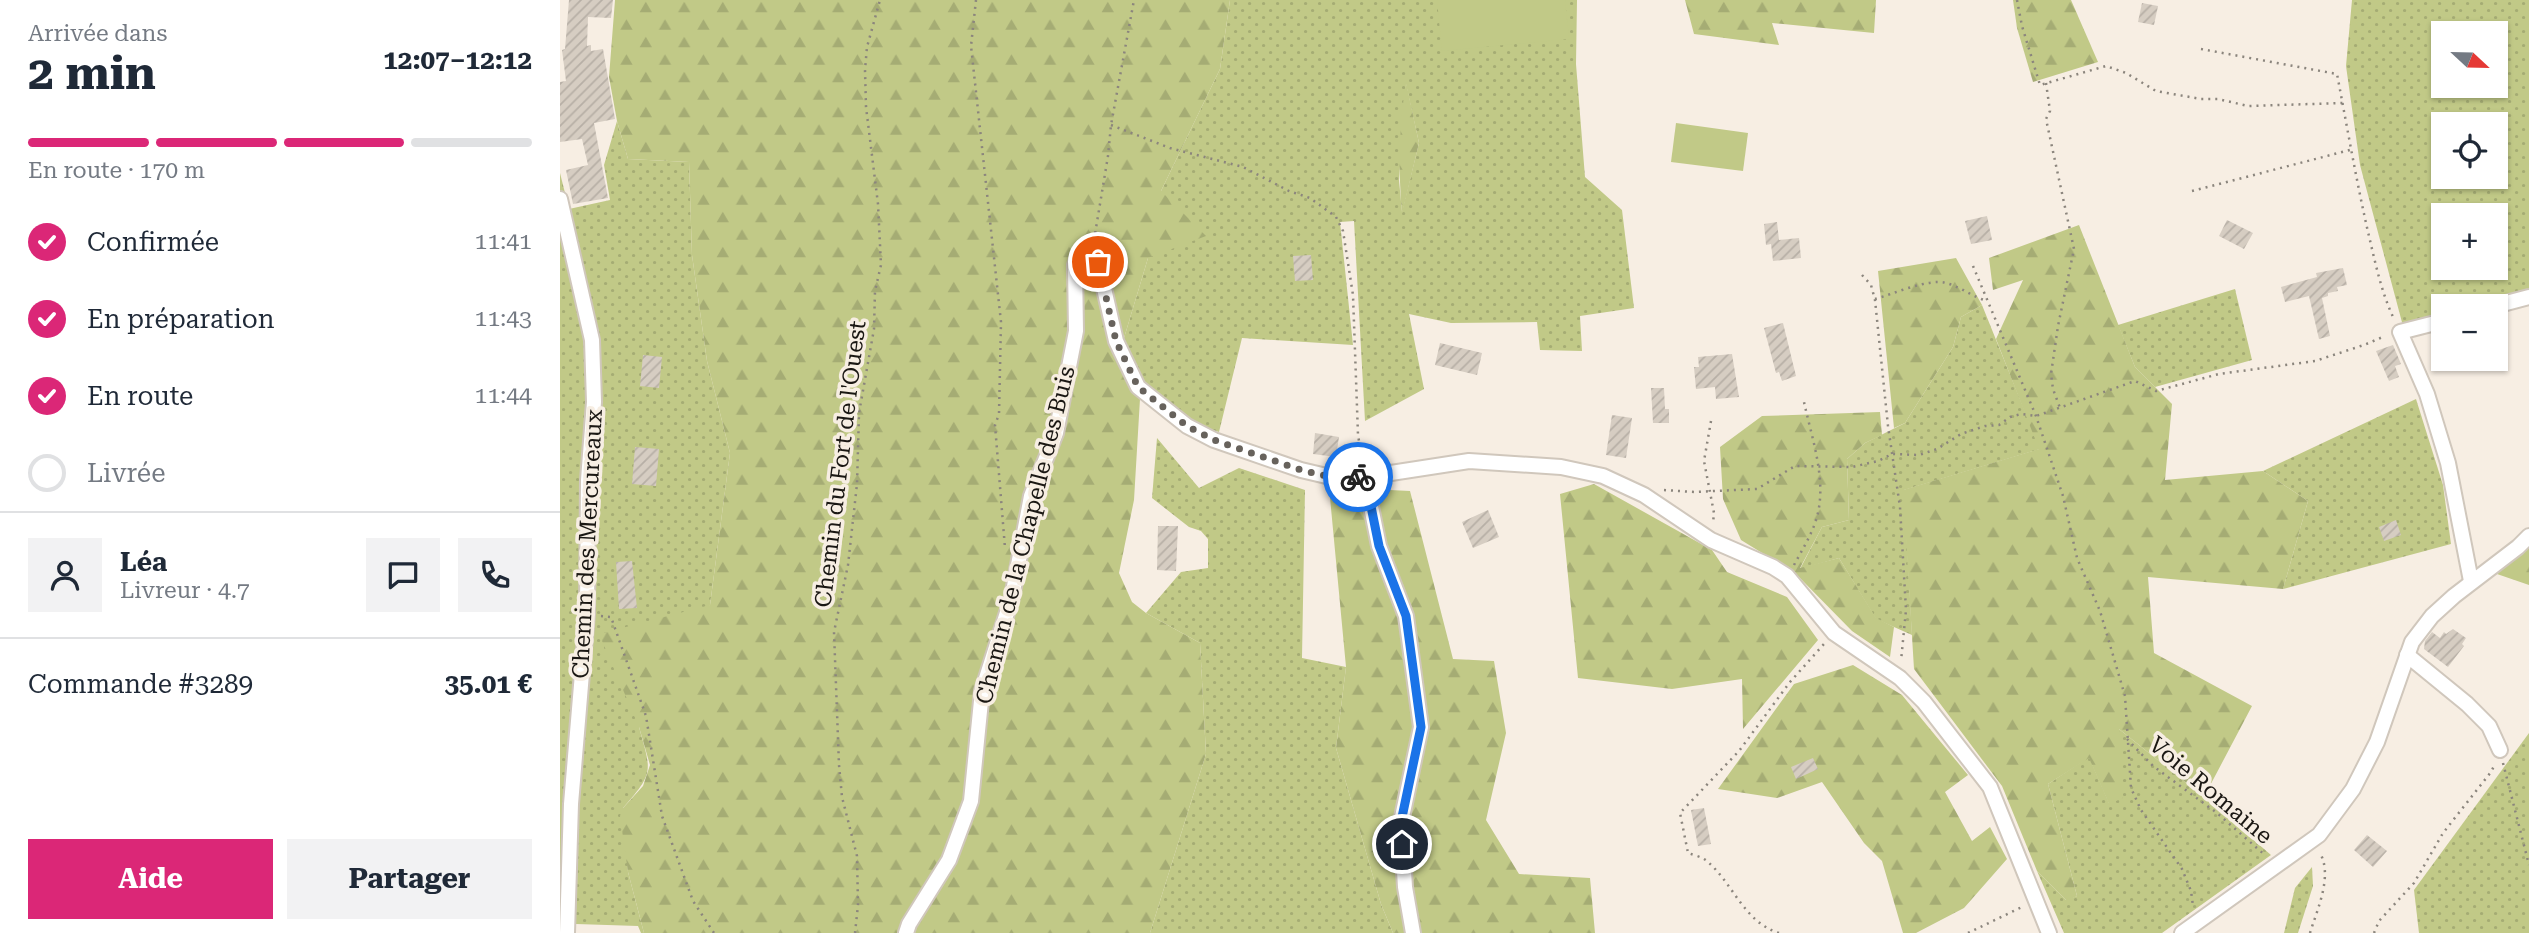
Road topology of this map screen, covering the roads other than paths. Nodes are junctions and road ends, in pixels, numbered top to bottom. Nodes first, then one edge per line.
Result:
1 (560, 200) edge
2 (2529, 297) edge
3 (2508, 303) edge
4 (2431, 324) edge
5 (1365, 477) junction
6 (2529, 536) edge
7 (2471, 581) junction
8 (2407, 655) junction
9 (2500, 750) road end
10 (567, 933) edge
11 (906, 933) edge
12 (1413, 933) edge
13 (2049, 933) edge
14 (2182, 933) edge

1 - 10 street, Chemin des Mercureaux
2 - 3 street
4 - 7 street
5 - 11 street, Chemin de la Chapelle des Buis
5 - 12 street
5 - 13 street
6 - 7 street
7 - 8 street
8 - 9 street
8 - 14 street

